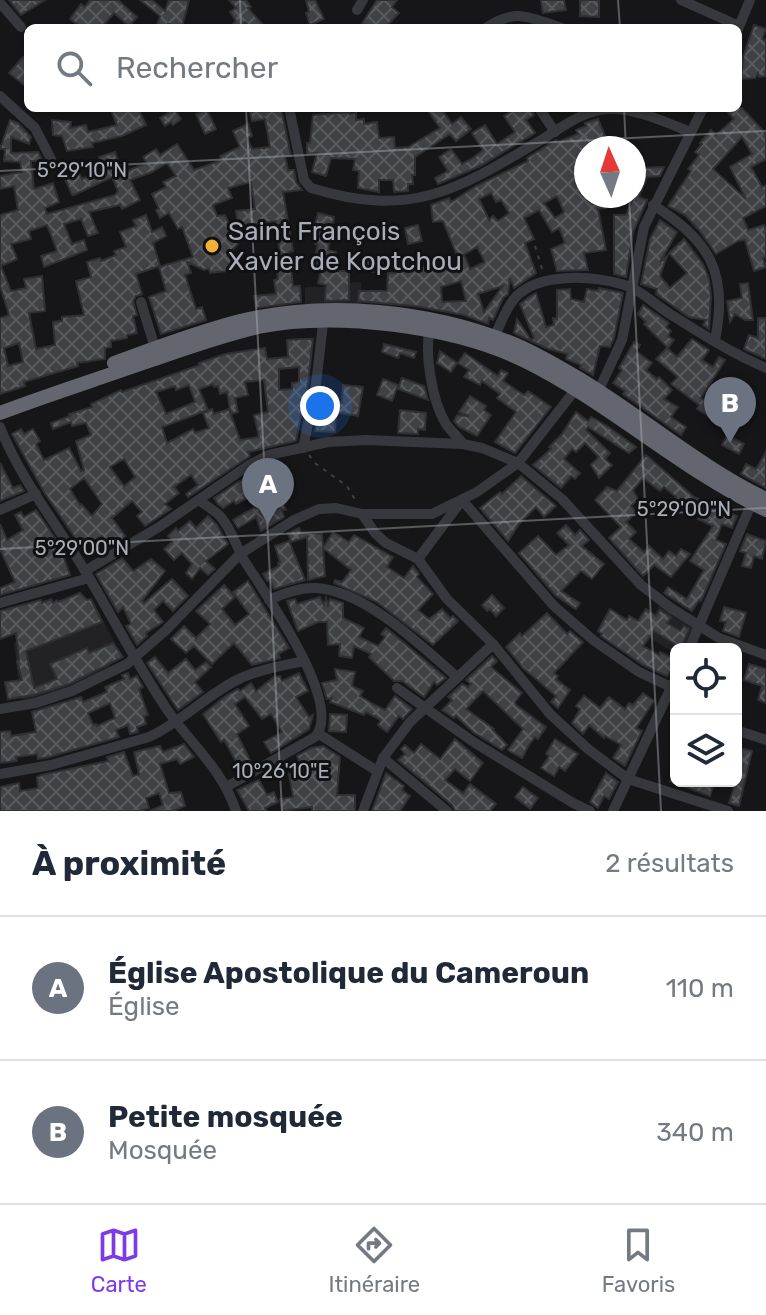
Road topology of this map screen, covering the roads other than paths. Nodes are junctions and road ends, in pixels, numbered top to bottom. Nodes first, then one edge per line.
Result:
1 (681, 0) edge
2 (750, 0) edge
3 (0, 3) edge
4 (494, 24) edge
5 (550, 24) edge
6 (733, 24) edge
7 (740, 24) edge
8 (21, 27) dead end
9 (0, 96) edge
10 (290, 112) edge
11 (542, 112) edge
12 (598, 112) edge
13 (624, 112) edge
14 (701, 112) edge
15 (555, 132) junction
16 (690, 132) junction
17 (51, 159) dead end
18 (653, 205) junction
19 (632, 288) junction
20 (141, 302) dead end
21 (324, 316) junction
22 (430, 326) junction
23 (217, 333) junction
24 (494, 338) junction
25 (715, 340) junction
26 (155, 348) junction
27 (766, 368) edge
28 (579, 385) junction
29 (38, 394) junction
30 (597, 395) junction
31 (0, 403) edge
32 (0, 413) edge
33 (0, 427) edge
34 (463, 444) junction
35 (303, 448) junction
36 (518, 463) junction
37 (36, 494) junction
38 (758, 499) edge
39 (462, 500) junction
40 (200, 501) junction
41 (0, 510) edge
42 (766, 510) edge
43 (362, 514) junction
44 (240, 554) junction
45 (418, 559) junction
46 (87, 574) junction
47 (269, 600) junction
48 (0, 603) edge
49 (700, 625) junction
50 (692, 643) edge
51 (493, 644) junction
52 (766, 655) edge
53 (133, 657) junction
54 (304, 661) junction
55 (456, 676) junction
56 (670, 681) edge
57 (397, 688) dead end
58 (425, 706) junction
59 (670, 706) edge
60 (0, 709) edge
61 (175, 721) junction
62 (742, 732) edge
63 (319, 734) junction
64 (766, 740) edge
65 (383, 758) junction
66 (377, 771) junction
67 (0, 774) edge
68 (628, 779) junction
69 (226, 787) junction
70 (236, 811) edge
71 (363, 811) edge
72 (447, 811) edge
73 (590, 811) edge
74 (613, 811) edge
75 (728, 811) edge

1 - 6 street
2 - 7 street
3 - 8 street
4 - 5 street
9 - 17 street
10 - 15 street
11 - 15 street
12 - 15 street
13 - 16 street
14 - 16 street
16 - 18 street
18 - 19 street
18 - 25 street
19 - 24 street
19 - 25 street
19 - 30 street
20 - 26 street
21 - 22 highway
21 - 23 highway
21 - 35 street
22 - 24 highway
22 - 28 highway
22 - 34 street
23 - 26 highway
23 - 29 highway
24 - 28 highway
25 - 27 street
26 - 29 highway
28 - 30 highway
28 - 36 street
29 - 31 highway
29 - 32 highway
30 - 38 highway
33 - 37 street
34 - 35 street
34 - 36 street
35 - 40 street
36 - 39 street
36 - 49 street
37 - 41 street
37 - 46 street
38 - 42 highway
38 - 49 street
39 - 43 street
39 - 45 street
39 - 56 street
40 - 44 street
40 - 46 street
43 - 44 street
43 - 45 street
44 - 47 street
44 - 53 street
45 - 51 street
46 - 48 street
46 - 53 street
47 - 54 street
47 - 55 street
49 - 50 street
49 - 52 street
51 - 55 street
51 - 68 street
53 - 60 street
53 - 61 street
54 - 61 street
54 - 63 street
55 - 58 street
57 - 58 street
58 - 65 street
58 - 73 street
59 - 68 street
61 - 67 street
61 - 69 street
62 - 64 street
63 - 66 street
63 - 69 street
65 - 66 street
65 - 72 street
66 - 71 street
68 - 74 street
68 - 75 street
69 - 70 street

